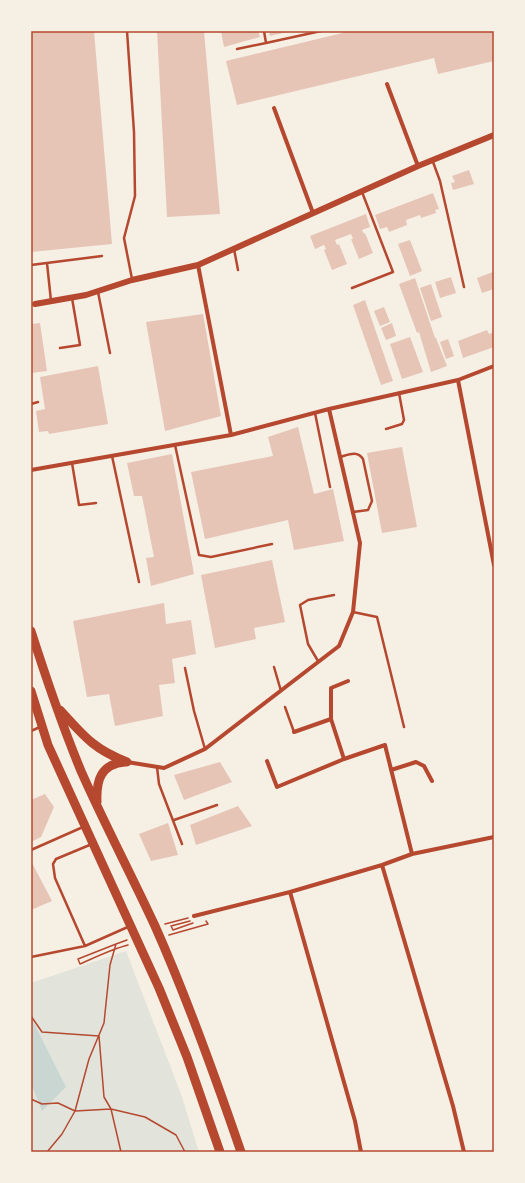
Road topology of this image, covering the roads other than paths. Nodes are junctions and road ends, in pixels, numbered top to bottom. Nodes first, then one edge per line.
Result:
1 (126, 31) edge
2 (264, 31) edge
3 (321, 31) edge
4 (266, 43) junction
5 (237, 49) dead end
6 (388, 84) dead end
7 (274, 108) dead end
8 (494, 135) edge
9 (432, 161) junction
10 (418, 166) junction
11 (362, 191) junction
12 (313, 213) junction
13 (234, 249) junction
14 (102, 256) dead end
15 (47, 263) junction
16 (31, 265) edge
17 (198, 265) junction
18 (238, 270) dead end
19 (132, 280) junction
20 (464, 287) dead end
21 (352, 288) dead end
22 (98, 292) junction
23 (72, 298) junction
24 (51, 302) junction
25 (32, 304) edge
26 (60, 348) dead end
27 (110, 353) dead end
28 (494, 366) edge
29 (458, 380) junction
30 (399, 393) junction
31 (38, 402) dead end
32 (31, 404) edge
33 (329, 409) junction
34 (315, 413) junction
35 (386, 428) dead end
36 (231, 435) junction
37 (176, 445) junction
38 (112, 456) junction
39 (340, 458) junction
40 (72, 463) junction
41 (31, 470) edge
42 (330, 487) dead end
43 (96, 503) dead end
44 (352, 512) junction
45 (272, 544) dead end
46 (494, 565) edge
47 (140, 582) dead end
48 (334, 595) dead end
49 (354, 612) junction
50 (31, 632) edge
51 (319, 662) junction
52 (274, 667) dead end
53 (185, 668) dead end
54 (348, 681) dead end
55 (281, 692) junction
56 (31, 693) edge
57 (55, 704) junction
58 (285, 707) dead end
59 (331, 719) junction
60 (42, 726) junction
61 (404, 727) dead end
62 (31, 731) edge
63 (294, 732) joint
64 (205, 748) junction
65 (344, 759) junction
66 (267, 761) dead end
67 (127, 762) junction
68 (157, 766) junction
69 (391, 770) junction
70 (432, 781) dead end
71 (217, 805) dead end
72 (97, 806) junction
73 (174, 820) junction
74 (86, 826) junction
75 (494, 837) edge
76 (94, 843) junction
77 (182, 844) dead end
78 (31, 850) edge
79 (412, 854) junction
80 (382, 865) junction
81 (290, 892) junction
82 (194, 916) road end
83 (132, 925) junction
84 (85, 946) junction
85 (31, 957) edge
86 (220, 1152) edge
87 (241, 1152) edge
88 (361, 1152) edge
89 (464, 1152) edge

1 - 19 lane
2 - 4 lane
3 - 4 lane
4 - 5 lane
6 - 10 street
7 - 12 street
8 - 9 street
9 - 10 street
9 - 20 lane
10 - 11 street
11 - 12 street
11 - 21 lane
12 - 13 street
13 - 17 street
13 - 18 lane
14 - 15 lane
15 - 16 lane
15 - 24 lane
17 - 19 street
17 - 36 street
19 - 22 street
22 - 23 street
22 - 27 lane
23 - 24 street
23 - 26 lane
24 - 25 street
28 - 29 street
29 - 30 street
29 - 46 street
30 - 33 street
30 - 35 lane
31 - 32 lane
33 - 34 street
33 - 39 street
34 - 36 street
34 - 42 lane
36 - 37 street
37 - 38 street
37 - 45 lane
38 - 40 street
38 - 47 lane
39 - 44 street
39 - 44 lane
40 - 41 street
40 - 43 lane
44 - 49 street
48 - 51 lane
49 - 51 street
49 - 61 lane
50 - 57 highway
51 - 55 street
52 - 55 lane
53 - 64 lane
54 - 59 street
55 - 64 street
56 - 60 highway
57 - 67 highway
57 - 72 highway
58 - 63 lane
59 - 63 street
59 - 65 street
60 - 62 lane
60 - 74 highway
64 - 68 street
65 - 66 street
65 - 69 street
67 - 68 street
67 - 72 highway
68 - 73 lane
69 - 70 street
69 - 79 street
71 - 73 lane
72 - 87 highway
73 - 77 lane
74 - 76 highway
74 - 78 lane
75 - 79 street
76 - 83 highway
76 - 84 lane
79 - 80 street
80 - 81 street
80 - 89 street
81 - 82 street
81 - 88 street
83 - 84 lane
83 - 86 highway
84 - 85 lane

